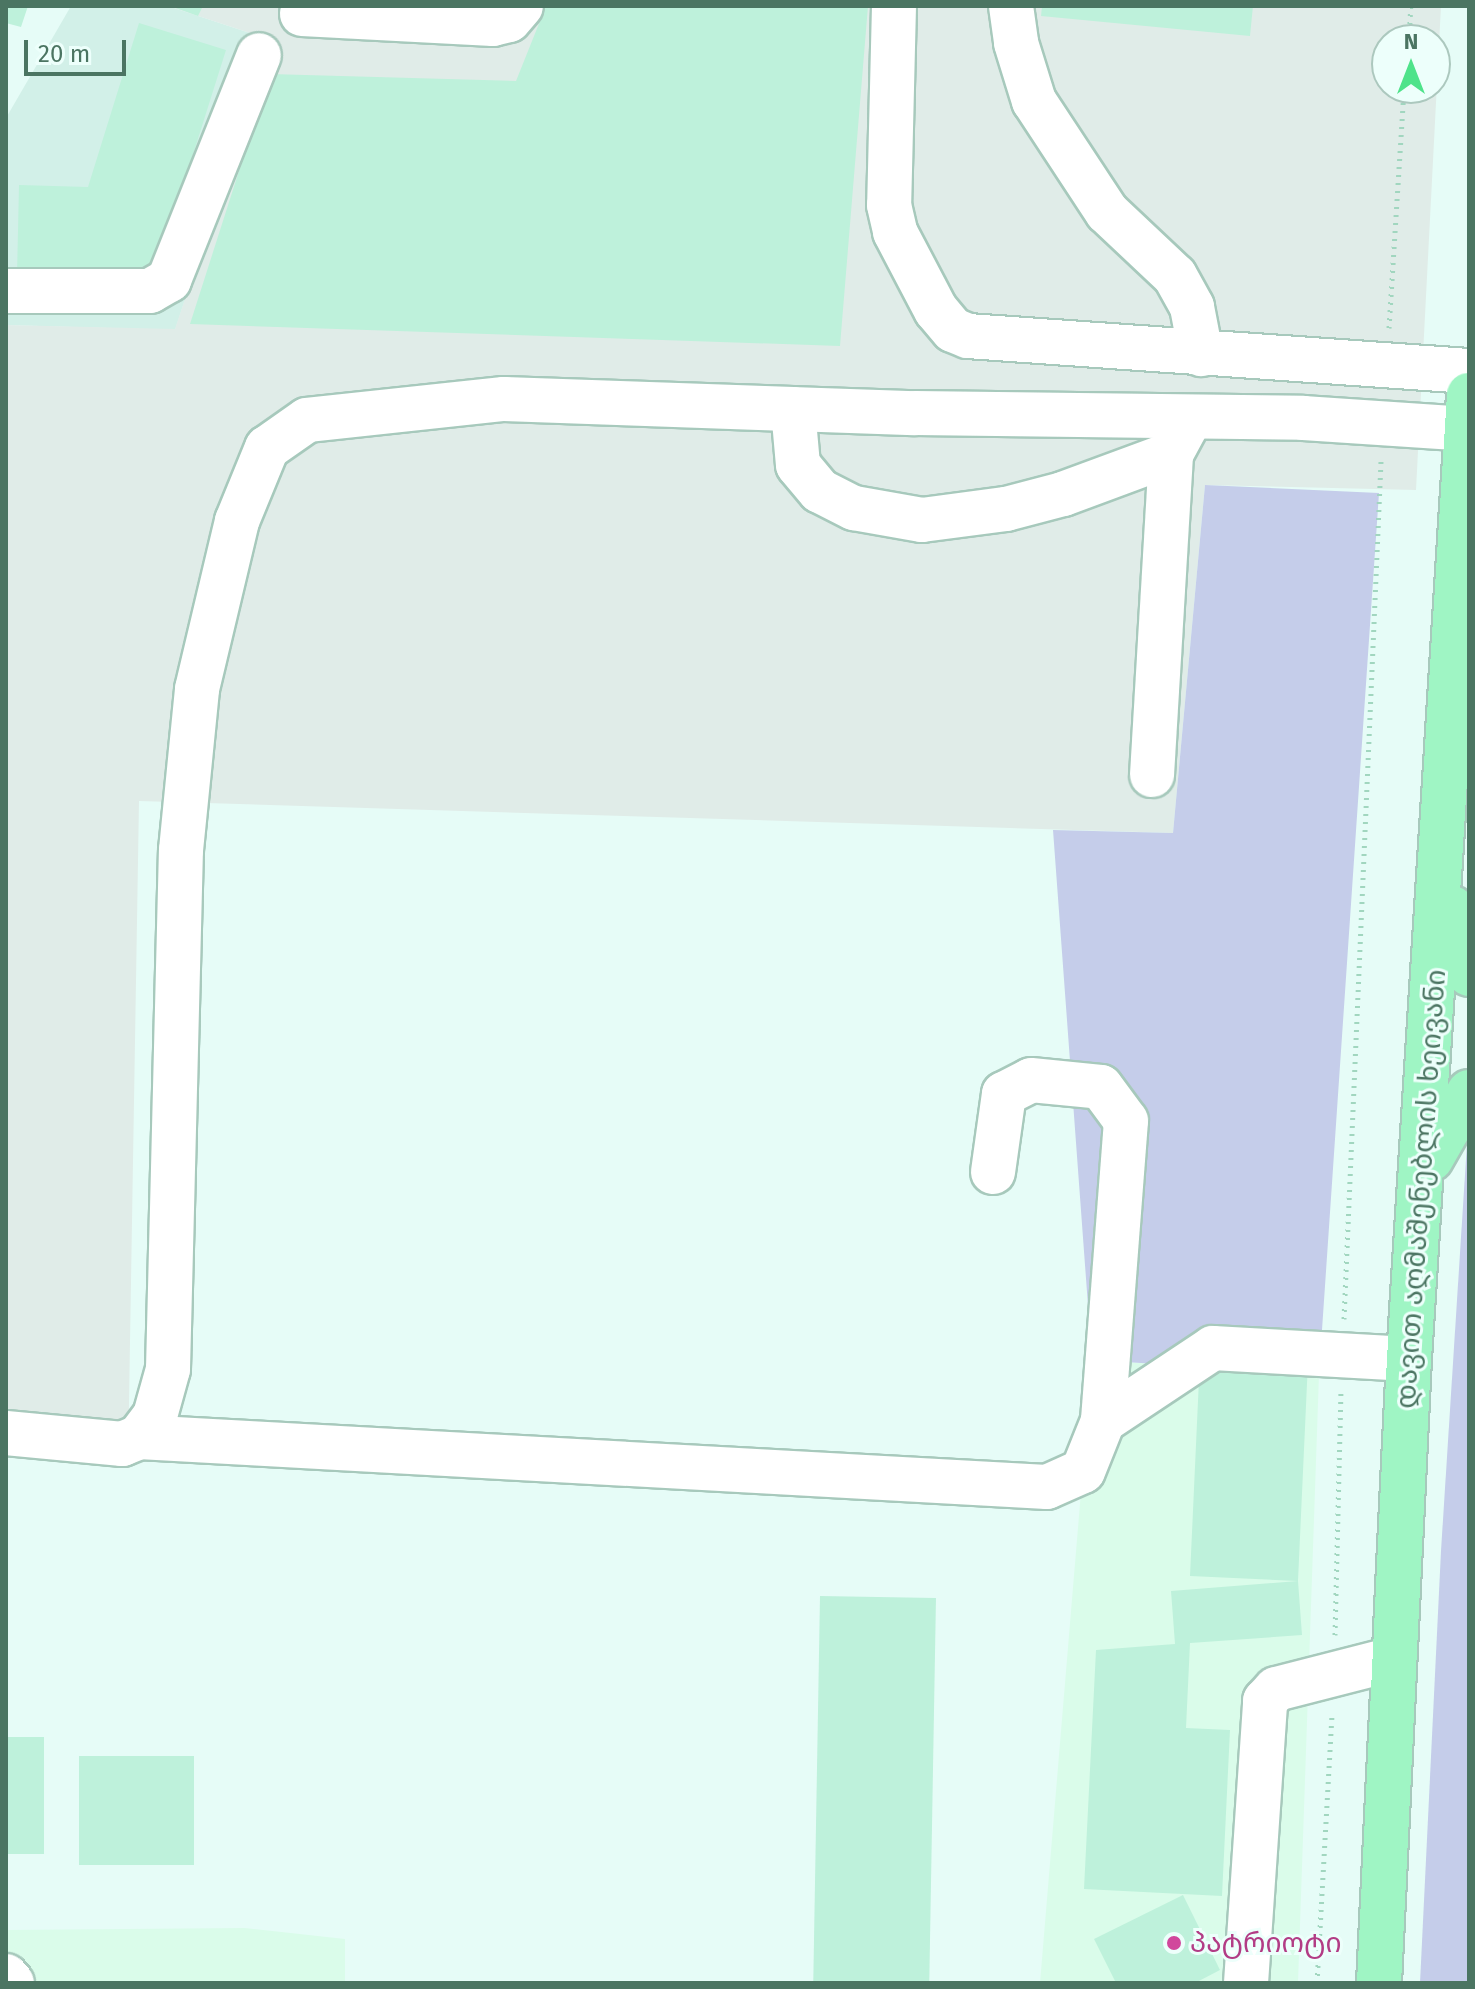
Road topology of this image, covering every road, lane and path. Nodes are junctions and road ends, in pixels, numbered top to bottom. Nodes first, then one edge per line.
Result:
1 (521, 6) edge
2 (894, 6) edge
3 (1011, 6) edge
4 (302, 14) dead end
5 (259, 55) dead end
6 (1403, 104) edge
7 (6, 291) edge
8 (1201, 354) junction
9 (1387, 367) junction
10 (1469, 371) edge
11 (793, 409) junction
12 (1468, 412) edge
13 (1383, 423) junction
14 (1181, 435) junction
15 (1152, 775) dead end
16 (1442, 851) junction
17 (1469, 974) edge
18 (1469, 1092) edge
19 (993, 1172) dead end
20 (1421, 1179) junction
21 (1342, 1357) junction
22 (1409, 1359) junction
23 (1103, 1421) junction
24 (6, 1433) edge
25 (139, 1437) junction
26 (1393, 1659) junction
27 (1334, 1672) junction
28 (6, 1976) edge
29 (12, 1983) edge
30 (1246, 1983) edge
31 (1317, 1983) edge
32 (1379, 1983) edge

1 - 4 lane
2 - 8 lane
3 - 8 lane
5 - 7 lane
6 - 9 path
8 - 9 lane
9 - 10 lane
11 - 14 lane
11 - 14 lane
11 - 25 lane
12 - 13 lane
12 - 16 highway, დავით აღმაშენებლის ხეივანი
13 - 14 lane
13 - 21 path
14 - 15 lane
16 - 17 highway
16 - 20 highway, დავით აღმაშენებლის ხეივანი
18 - 20 highway
19 - 23 lane
20 - 22 highway, დავით აღმაშენებლის ხეივანი
21 - 22 lane
21 - 23 lane
21 - 27 path
22 - 26 highway, დავით აღმაშენებლის ხეივანი
23 - 25 lane
24 - 25 lane
26 - 27 lane
26 - 32 highway, დავით აღმაშენებლის ხეივანი
27 - 30 lane
27 - 31 path
28 - 29 lane

